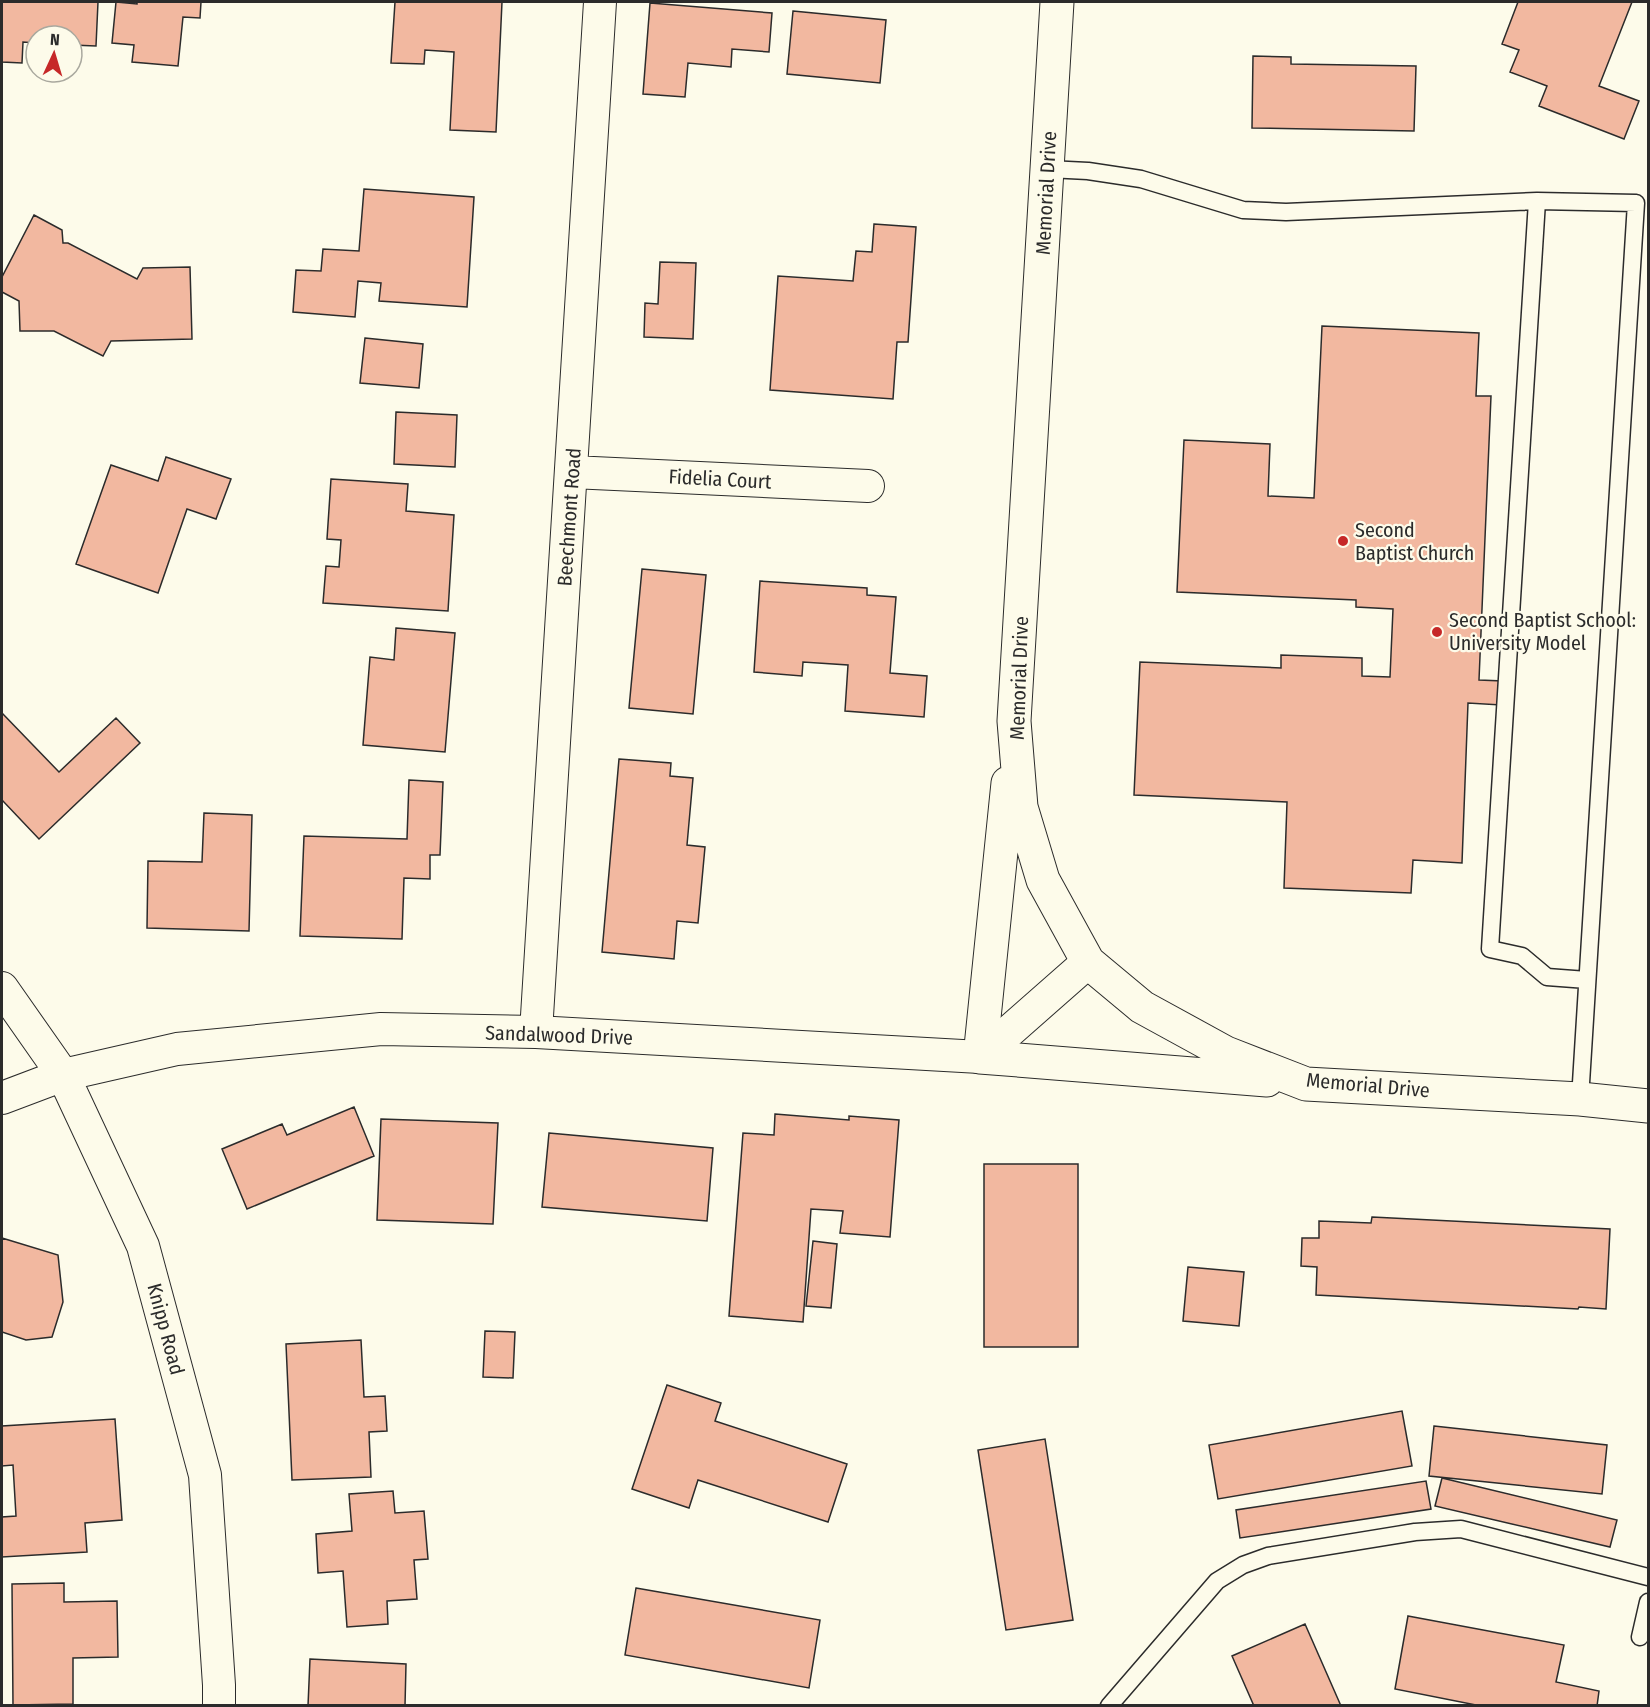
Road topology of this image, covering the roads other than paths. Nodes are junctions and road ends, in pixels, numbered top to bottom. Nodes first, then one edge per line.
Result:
1 (600, 2) edge
2 (1057, 2) edge
3 (1048, 169) junction
4 (1537, 201) junction
5 (572, 472) junction
6 (868, 486) dead end
7 (1014, 721) junction
8 (1088, 962) junction
9 (1587, 980) junction
10 (2, 988) edge
11 (536, 1032) junction
12 (980, 1057) junction
13 (63, 1075) junction
14 (1306, 1084) junction
15 (2, 1098) edge
16 (1580, 1099) junction
17 (1648, 1106) edge
18 (1648, 1577) edge
19 (1648, 1602) edge
20 (1640, 1637) dead end
21 (219, 1706) edge
22 (1109, 1706) edge

1 - 5 street, Beechmont Road
2 - 3 street, Memorial Drive
3 - 4 lane
3 - 7 street, Memorial Drive
4 - 9 lane
4 - 9 lane
5 - 6 street, Fidelia Court
5 - 11 street, Beechmont Road
7 - 8 street, Memorial Drive
7 - 12 street
8 - 12 street
8 - 14 street, Memorial Drive
9 - 16 lane
10 - 13 street, Knipp Road
11 - 12 street, Sandalwood Drive
11 - 13 street, Sandalwood Drive
12 - 14 street
13 - 15 street, Sandalwood Drive
13 - 21 street, Knipp Road
14 - 16 street, Memorial Drive
16 - 17 street, Memorial Drive
18 - 22 lane
19 - 20 lane

